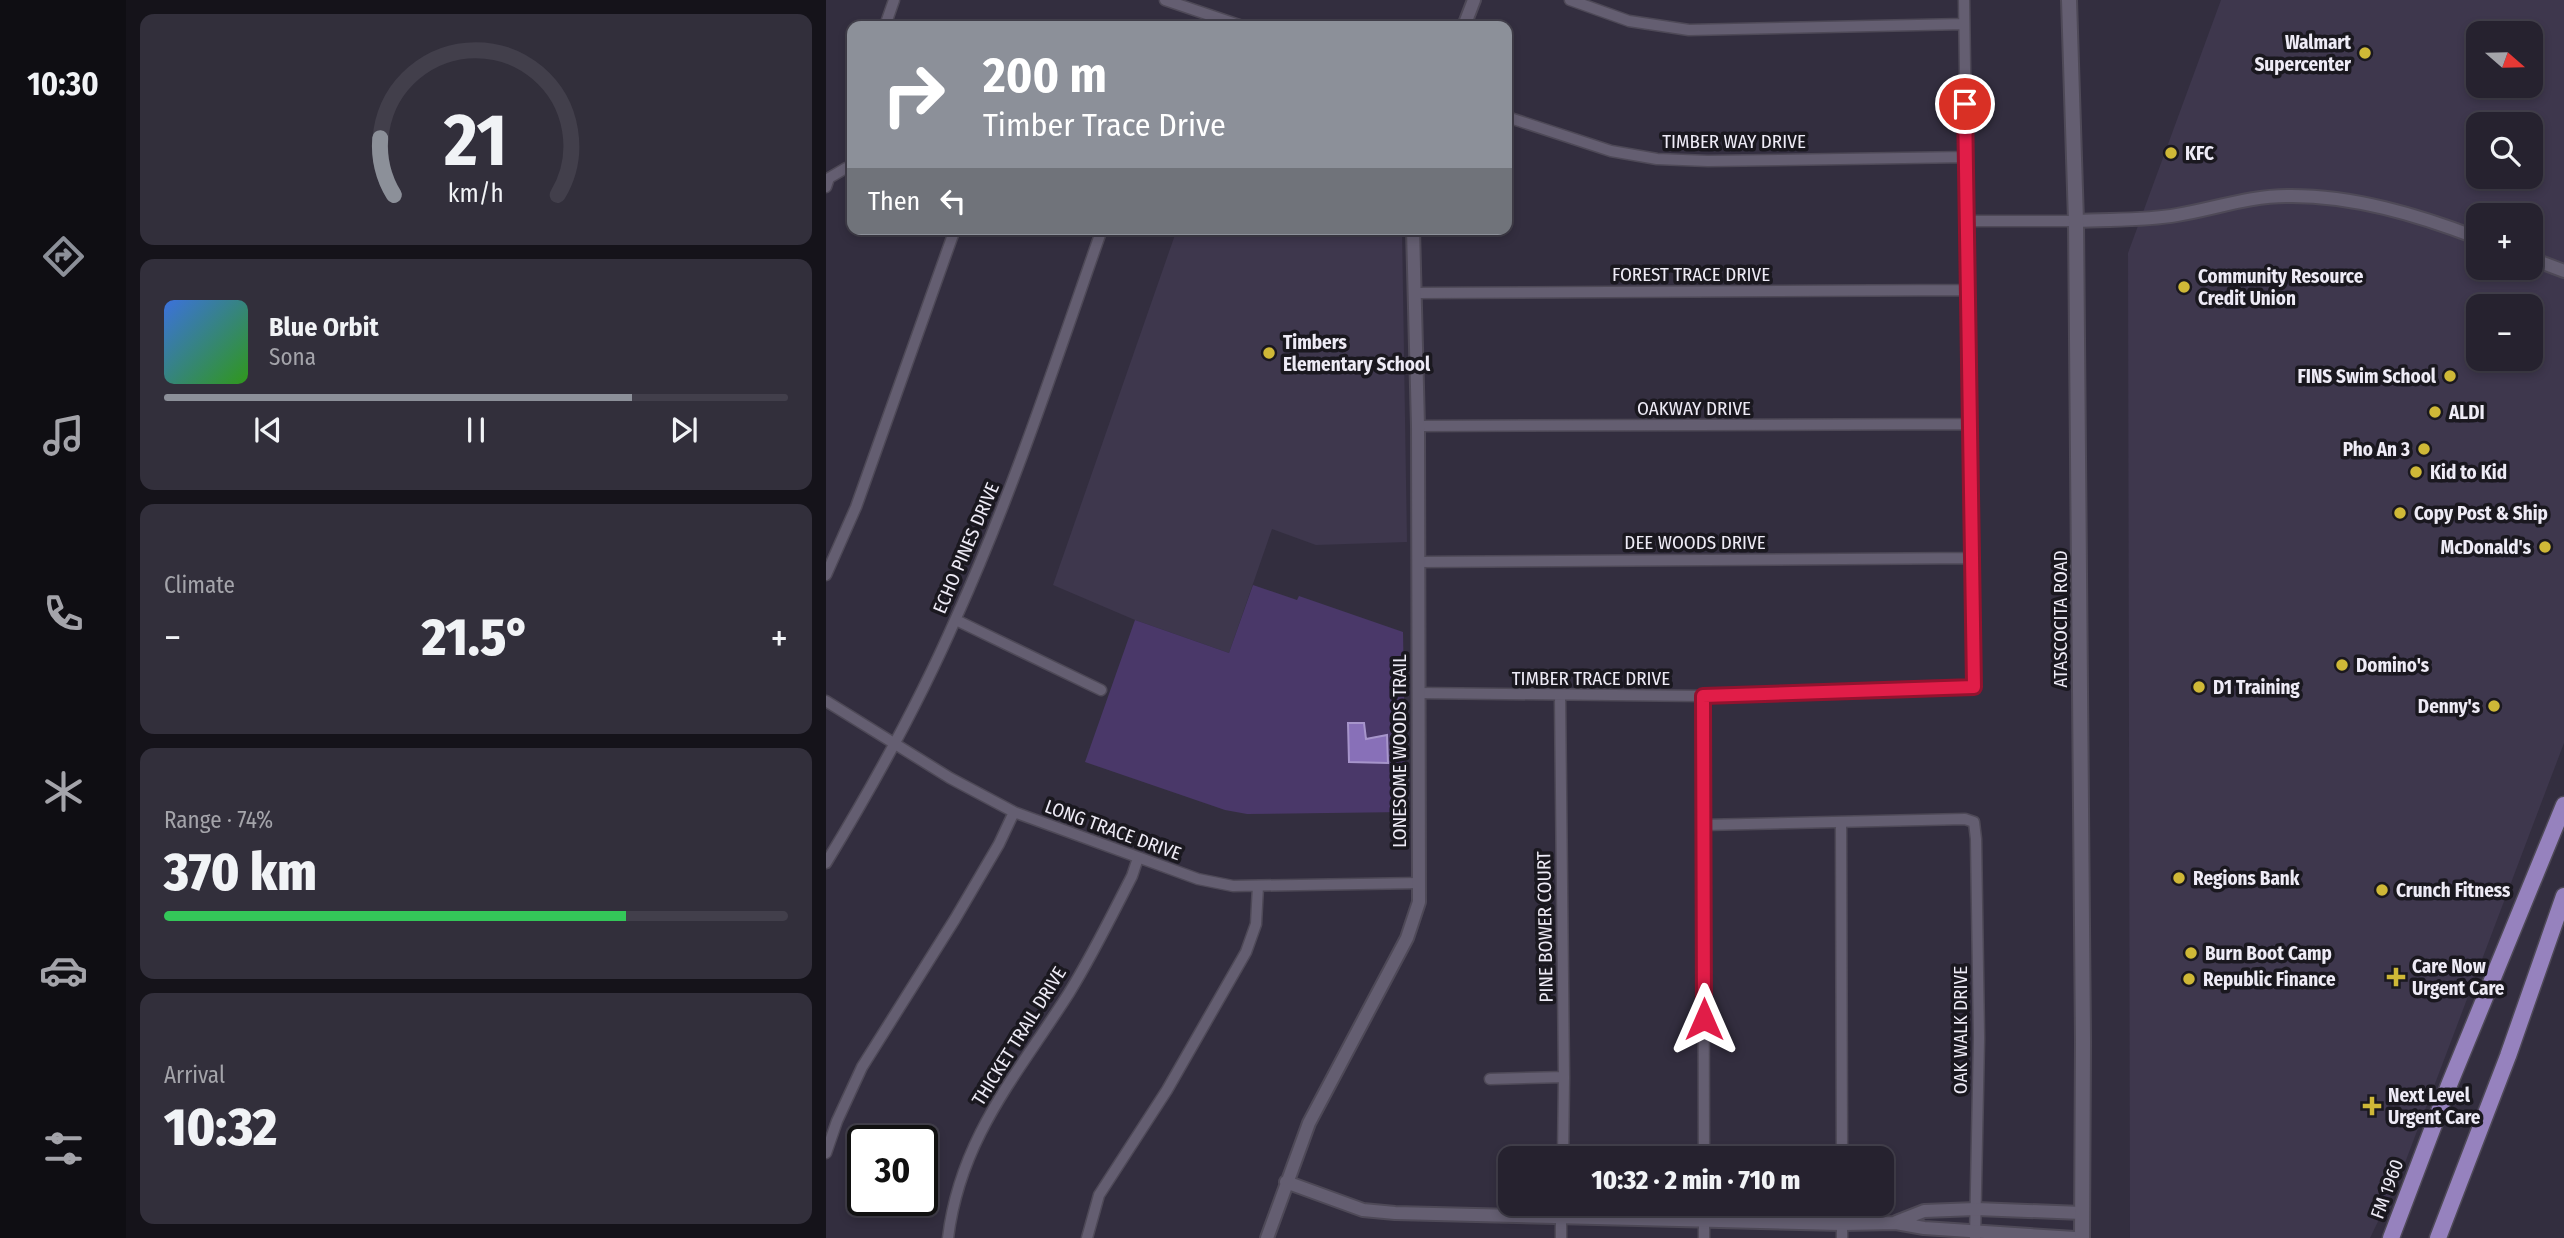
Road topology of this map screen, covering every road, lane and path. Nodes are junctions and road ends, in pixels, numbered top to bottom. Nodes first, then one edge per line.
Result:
1 (894, 0) edge
2 (1165, 0) edge
3 (1474, 0) edge
4 (1570, 0) edge
5 (1964, 0) edge
6 (2069, 0) edge
7 (887, 21) edge
8 (1227, 21) edge
9 (1466, 21) edge
10 (1964, 24) junction
11 (1512, 119) edge
12 (1966, 157) junction
13 (847, 168) edge
14 (826, 187) edge
15 (2076, 220) junction
16 (1967, 221) junction
17 (2466, 233) edge
18 (953, 235) edge
19 (1099, 235) edge
20 (1413, 235) edge
21 (2543, 263) edge
22 (2564, 271) edge
23 (1968, 290) junction
24 (1415, 293) junction
25 (1970, 424) junction
26 (1418, 426) junction
27 (1972, 558) junction
28 (1419, 562) junction
29 (826, 575) edge
30 (956, 620) junction
31 (1101, 690) dead end
32 (1418, 692) junction
33 (1560, 696) junction
34 (1703, 696) junction
35 (826, 701) edge
36 (895, 743) junction
37 (2564, 806) edge
38 (1014, 812) junction
39 (1841, 822) junction
40 (1703, 825) junction
41 (1138, 858) junction
42 (826, 863) edge
43 (1419, 883) junction
44 (1258, 886) junction
45 (2564, 895) edge
46 (1564, 1077) junction
47 (1490, 1079) dead end
48 (1563, 1146) edge
49 (1704, 1146) edge
50 (1842, 1146) edge
51 (826, 1153) edge
52 (1286, 1182) junction
53 (1976, 1209) junction
54 (1498, 1213) edge
55 (2082, 1213) junction
56 (1561, 1216) edge
57 (1639, 1216) edge
58 (1704, 1216) edge
59 (1842, 1216) edge
60 (1704, 1221) junction
61 (1896, 1223) junction
62 (1842, 1224) junction
63 (1975, 1235) edge
64 (948, 1238) edge
65 (1087, 1238) edge
66 (1267, 1238) edge
67 (1561, 1238) edge
68 (1704, 1238) edge
69 (1842, 1238) edge
70 (2075, 1238) edge
71 (2082, 1238) edge
72 (2391, 1238) edge
73 (2438, 1238) edge

1 - 7 street
2 - 8 street
3 - 9 street
4 - 10 street
5 - 10 street
6 - 15 main road, ATASCOCITA ROAD
10 - 12 street
11 - 12 street, TIMBER WAY DRIVE
12 - 16 street
13 - 14 street
15 - 16 street
15 - 17 street
15 - 55 main road, ATASCOCITA ROAD
16 - 23 street
18 - 29 street
19 - 30 street, ECHO PINES DRIVE
20 - 24 street, LONESOME WOODS TRAIL
21 - 22 street
23 - 24 street, FOREST TRACE DRIVE
23 - 25 street
24 - 26 street, LONESOME WOODS TRAIL
25 - 26 street, OAKWAY DRIVE
25 - 27 street
26 - 28 street, LONESOME WOODS TRAIL
27 - 28 street, DEE WOODS DRIVE
27 - 34 street, TIMBER TRACE DRIVE
28 - 32 street, LONESOME WOODS TRAIL
30 - 31 street
30 - 36 street, ECHO PINES DRIVE
32 - 33 street, TIMBER TRACE DRIVE
32 - 43 street, LONESOME WOODS TRAIL
33 - 34 street, TIMBER TRACE DRIVE
33 - 46 street, PINE BOWER COURT
34 - 40 street
35 - 36 street, LONG TRACE DRIVE
36 - 38 street, LONG TRACE DRIVE
36 - 42 street, ECHO PINES DRIVE
37 - 72 main road, FM 1960 / FM 1960
38 - 41 street, LONG TRACE DRIVE
38 - 51 street
39 - 40 street
39 - 50 street
39 - 53 street, OAK WALK DRIVE
40 - 49 street
41 - 44 street, LONG TRACE DRIVE
41 - 64 street, THICKET TRAIL DRIVE
43 - 44 street, LONG TRACE DRIVE
43 - 52 street, LONESOME WOODS TRAIL
44 - 65 street
45 - 73 main road
46 - 47 street
46 - 48 street, PINE BOWER COURT
52 - 54 street
52 - 66 street, LONESOME WOODS TRAIL
53 - 55 street
53 - 61 street
53 - 63 street, OAK WALK DRIVE
55 - 71 main road, ATASCOCITA ROAD
56 - 67 street
57 - 60 street
58 - 60 street
59 - 62 street
60 - 62 street
60 - 68 street
61 - 62 street
61 - 63 street
62 - 69 street
63 - 70 street

